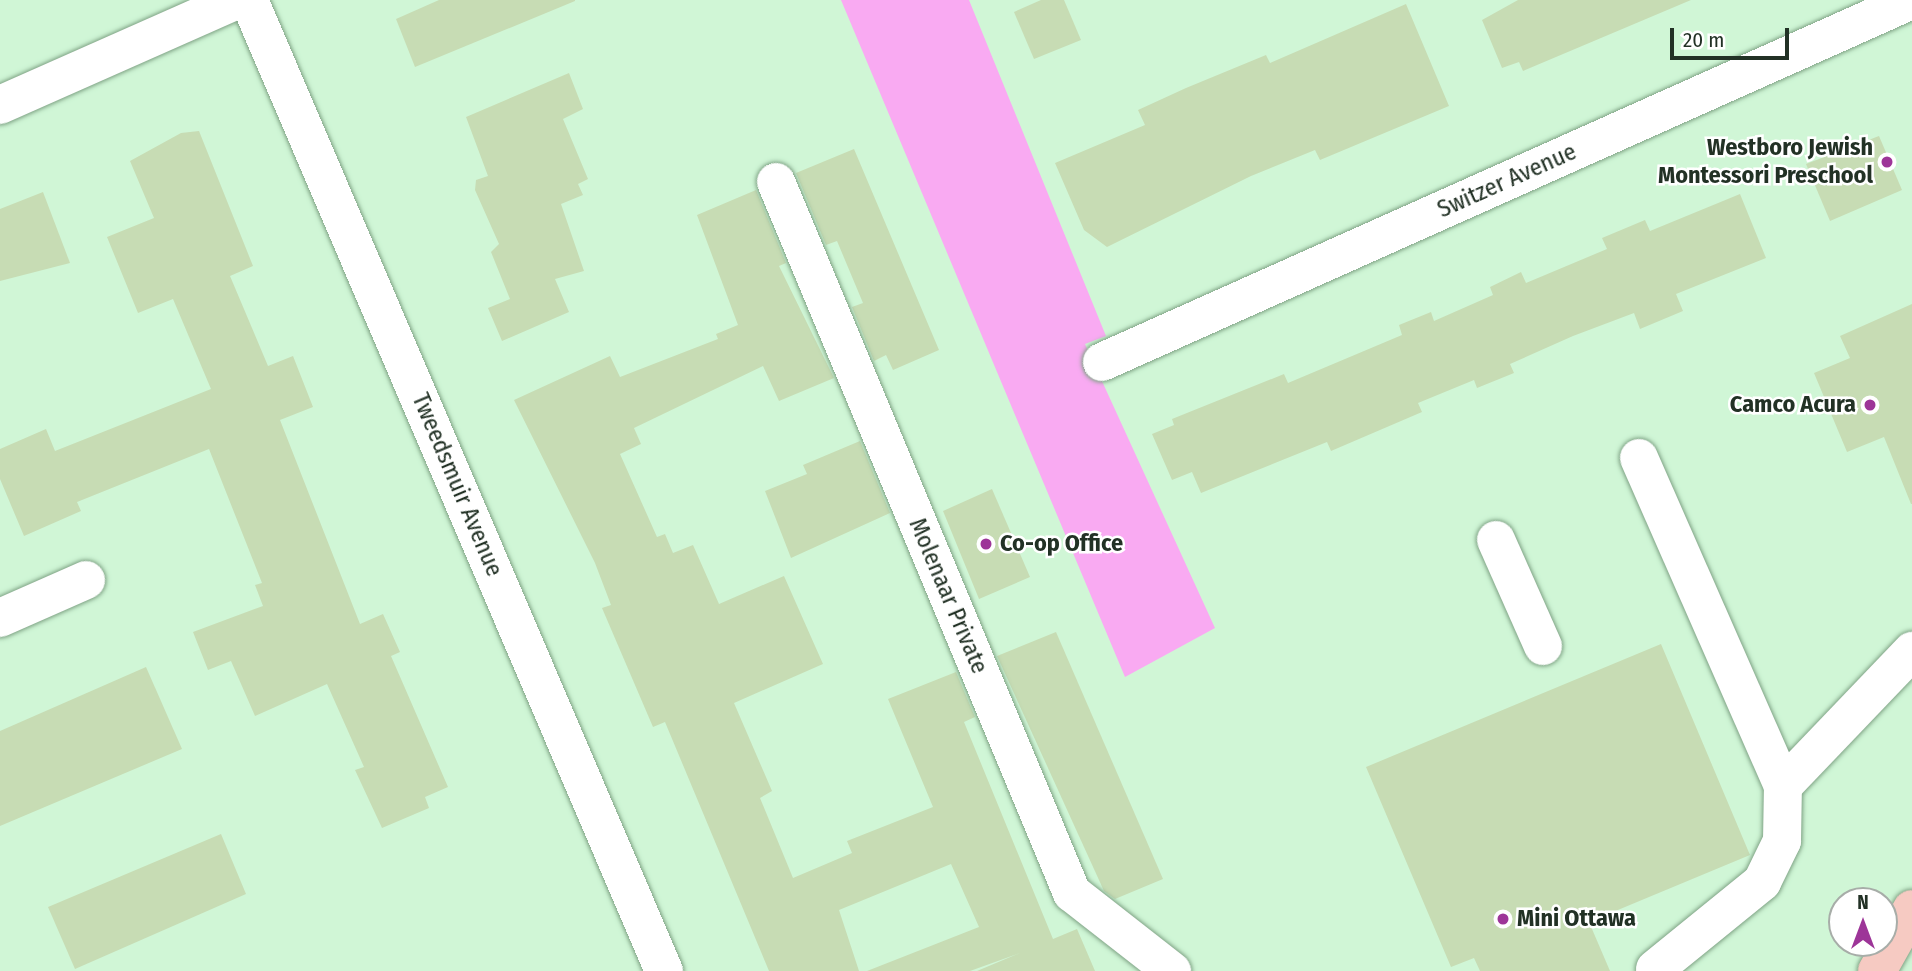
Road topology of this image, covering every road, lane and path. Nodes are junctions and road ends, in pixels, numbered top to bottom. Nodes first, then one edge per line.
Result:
1 (237, 0) edge
2 (249, 0) edge
3 (1912, 0) edge
4 (0, 105) edge
5 (776, 182) dead end
6 (1102, 362) dead end
7 (1639, 458) dead end
8 (1496, 540) dead end
9 (86, 580) dead end
10 (0, 618) edge
11 (1543, 646) dead end
12 (1912, 651) edge
13 (1783, 786) junction
14 (1912, 909) edge
15 (1655, 969) dead end
16 (664, 971) edge
17 (1172, 971) edge
18 (1877, 971) edge

1 - 4 street
2 - 16 street, Tweedsmuir Avenue
3 - 6 street, Switzer Avenue
5 - 17 street, Molenaar Private
7 - 13 street
8 - 11 street
9 - 10 street
12 - 13 street
13 - 15 street
14 - 18 main road

